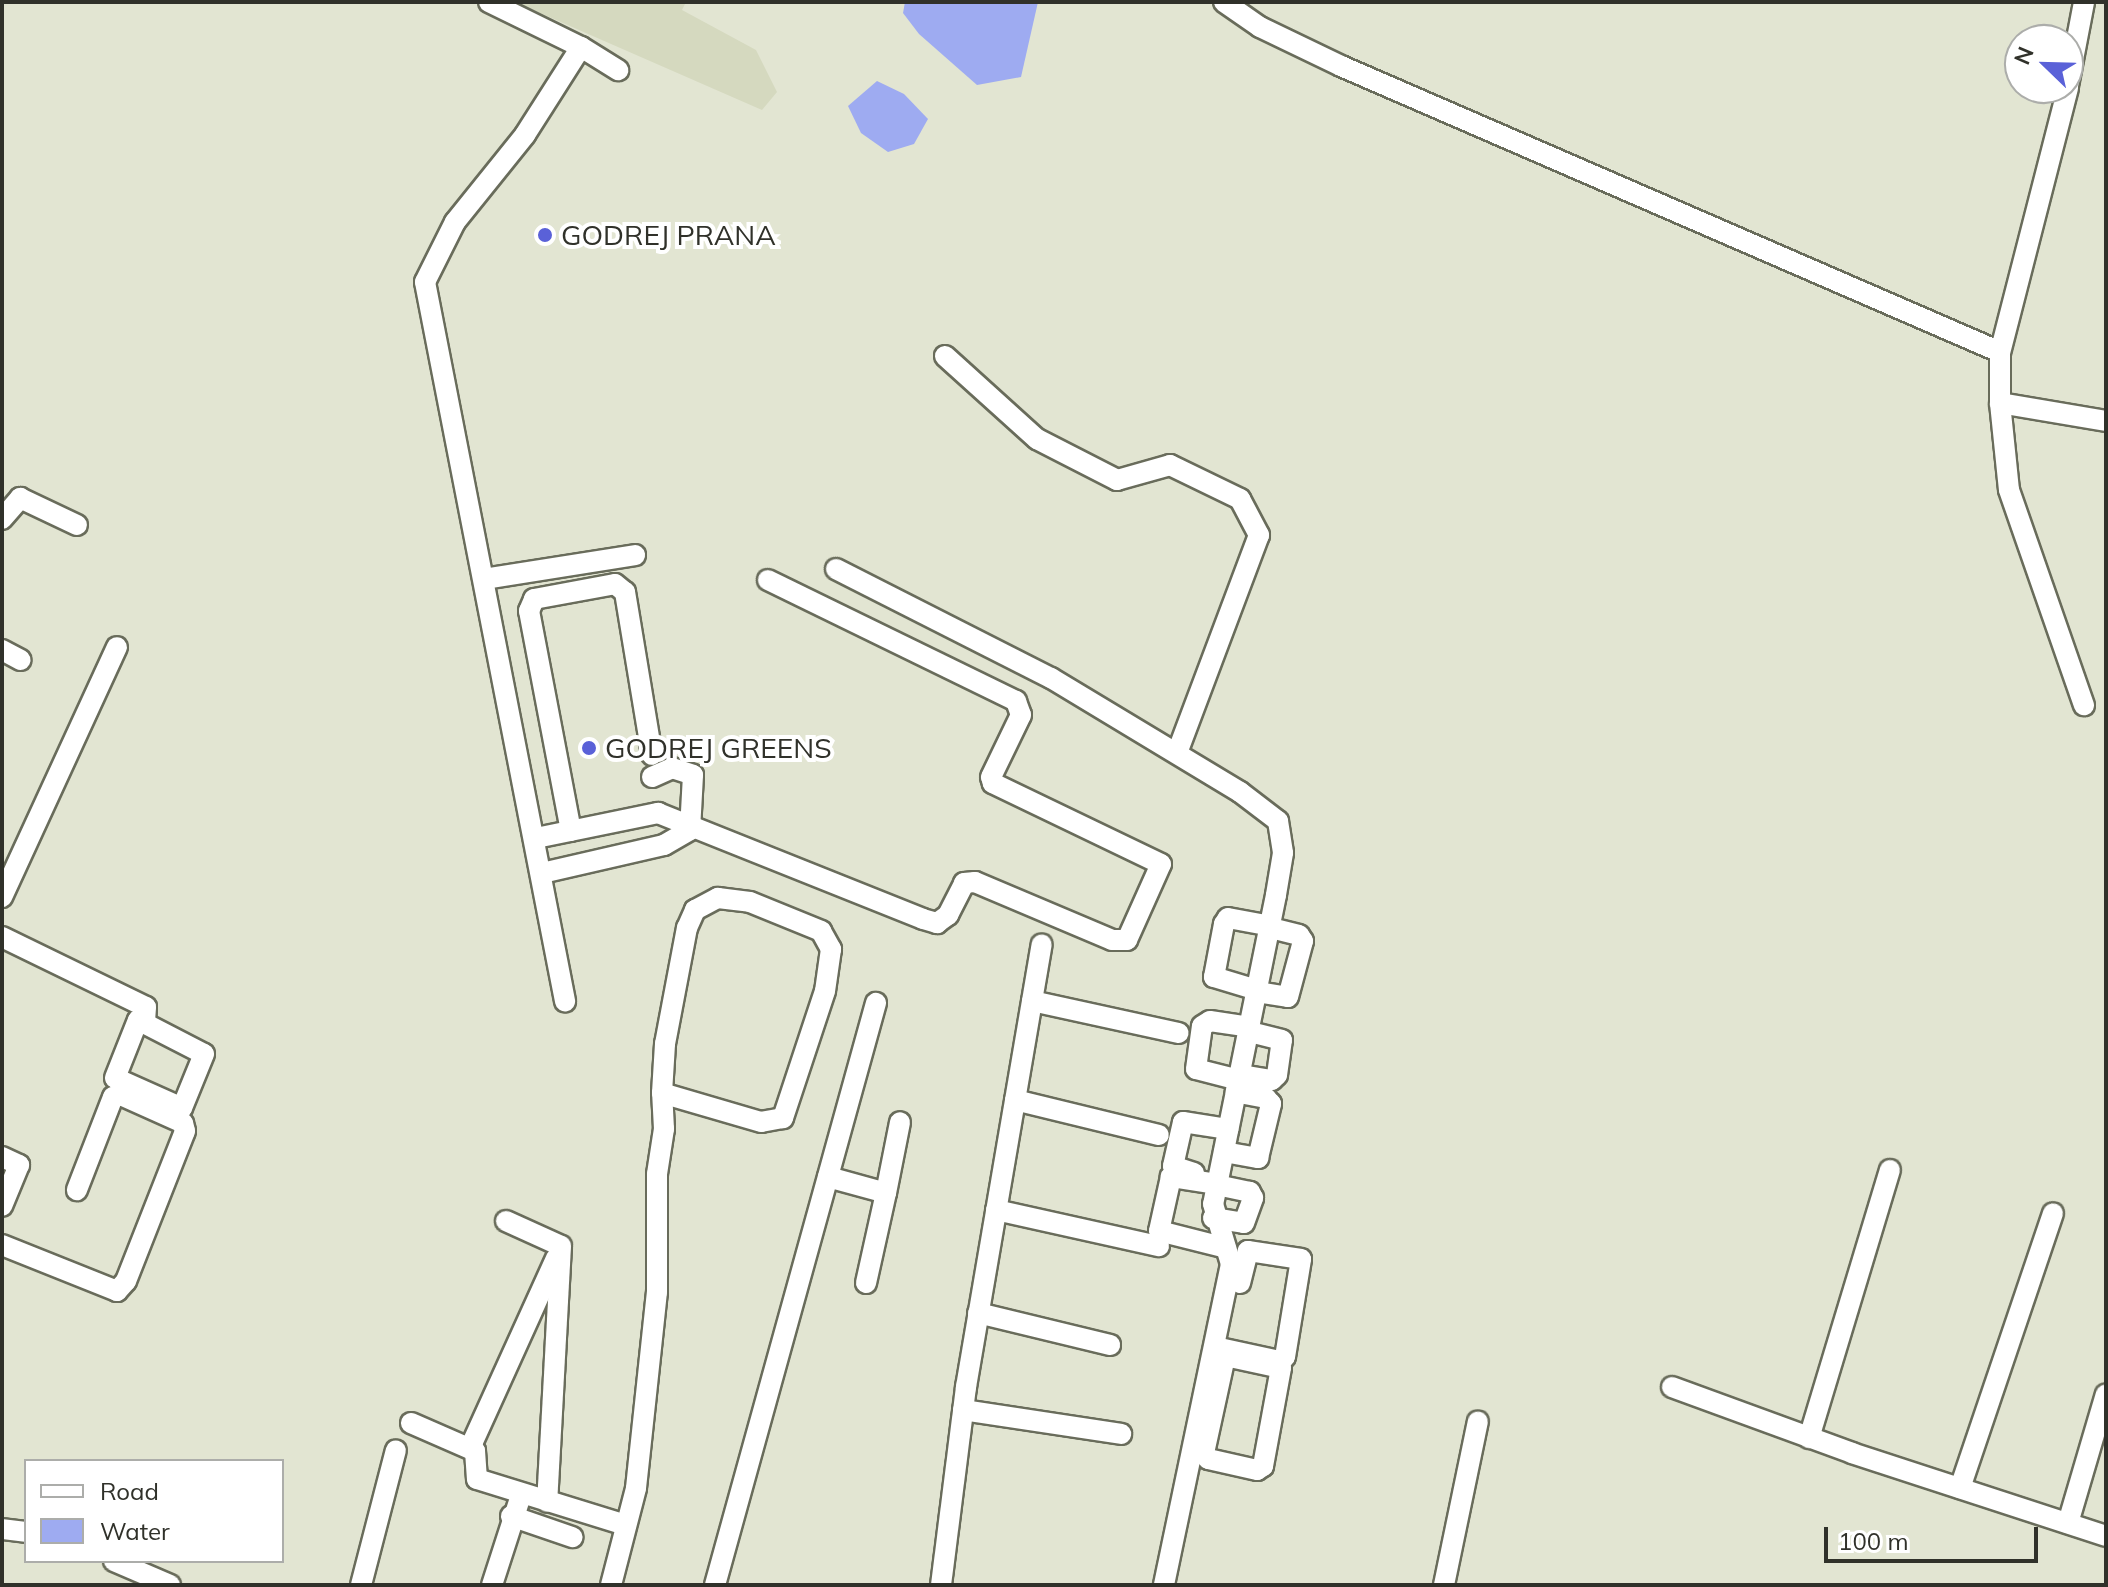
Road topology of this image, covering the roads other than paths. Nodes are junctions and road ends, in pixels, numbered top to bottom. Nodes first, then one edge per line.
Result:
1 (489, 2) edge
2 (1224, 2) edge
3 (2084, 2) edge
4 (2080, 24) edge
5 (581, 47) junction
6 (618, 70) dead end
7 (2064, 104) edge
8 (2000, 352) junction
9 (945, 356) dead end
10 (2000, 403) junction
11 (2106, 421) edge
12 (2, 519) edge
13 (77, 525) dead end
14 (635, 555) dead end
15 (836, 569) dead end
16 (484, 579) junction
17 (768, 580) dead end
18 (117, 647) dead end
19 (2084, 705) dead end
20 (1177, 753) junction
21 (652, 755) dead end
22 (658, 813) junction
23 (690, 830) junction
24 (571, 831) junction
25 (536, 838) junction
26 (664, 845) junction
27 (542, 873) junction
28 (2, 897) edge
29 (1270, 927) junction
30 (2, 937) edge
31 (1042, 944) dead end
32 (1257, 991) junction
33 (565, 1001) dead end
34 (1032, 1001) junction
35 (876, 1003) dead end
36 (145, 1021) junction
37 (1249, 1030) junction
38 (1179, 1033) dead end
39 (1238, 1082) junction
40 (662, 1093) junction
41 (1015, 1100) junction
42 (900, 1122) dead end
43 (1228, 1129) junction
44 (1159, 1135) dead end
45 (1224, 1152) junction
46 (2, 1157) edge
47 (1890, 1170) dead end
48 (828, 1177) junction
49 (1217, 1182) junction
50 (77, 1190) dead end
51 (886, 1193) junction
52 (2, 1206) edge
53 (996, 1210) junction
54 (2053, 1213) dead end
55 (1213, 1218) junction
56 (506, 1221) dead end
57 (2, 1245) edge
58 (561, 1246) junction
59 (1159, 1246) dead end
60 (1226, 1248) junction
61 (866, 1283) dead end
62 (978, 1313) junction
63 (1110, 1345) dead end
64 (1222, 1348) junction
65 (1672, 1387) dead end
66 (2106, 1394) edge
67 (963, 1410) junction
68 (1207, 1410) junction
69 (1478, 1421) dead end
70 (411, 1423) dead end
71 (1121, 1434) dead end
72 (1809, 1438) junction
73 (470, 1448) junction
74 (396, 1450) dead end
75 (1960, 1488) junction
76 (521, 1495) junction
77 (547, 1502) junction
78 (511, 1516) junction
79 (2068, 1523) junction
80 (626, 1525) junction
81 (2, 1529) edge
82 (24, 1532) edge
83 (2106, 1536) edge
84 (572, 1537) dead end
85 (119, 1563) edge
86 (170, 1585) edge
87 (361, 1585) edge
88 (492, 1585) edge
89 (611, 1585) edge
90 (715, 1585) edge
91 (941, 1585) edge
92 (1164, 1585) edge
93 (1444, 1585) edge

1 - 5 street
2 - 8 street
3 - 4 street
5 - 6 street
5 - 16 street
7 - 8 street
8 - 10 street
9 - 20 street
10 - 11 street
10 - 19 street
12 - 13 street
14 - 16 street
15 - 20 street
16 - 25 street
17 - 23 street
18 - 28 street
20 - 29 street
21 - 24 street
22 - 23 street
22 - 23 street
22 - 24 street
22 - 26 street
23 - 26 street
24 - 25 street
25 - 27 street
26 - 27 street
27 - 33 street
29 - 32 street
29 - 32 street
29 - 32 street
30 - 36 street
31 - 34 street
32 - 37 street
34 - 38 street
34 - 41 street
35 - 48 street
36 - 36 street
37 - 39 street
37 - 39 street
37 - 39 street
39 - 43 street
39 - 45 street
40 - 40 street
40 - 80 street
41 - 44 street
41 - 53 street
42 - 51 street
43 - 45 street
43 - 49 street
45 - 49 street
46 - 52 street
47 - 72 street
48 - 51 street
48 - 90 street
49 - 55 street
49 - 55 street
49 - 60 street
50 - 57 street
51 - 61 street
53 - 59 street
53 - 62 street
54 - 75 street
55 - 60 street
56 - 58 street
58 - 73 street
58 - 77 street
60 - 64 street
62 - 63 street
62 - 67 street
64 - 64 street
64 - 68 street
65 - 72 street
66 - 79 street
67 - 71 street
67 - 91 street
68 - 68 street
68 - 92 street
69 - 93 street
70 - 73 street
72 - 75 street
73 - 76 street
74 - 87 street
75 - 79 street
76 - 77 street
76 - 78 street
77 - 80 street
78 - 84 street
78 - 88 street
79 - 83 street
80 - 89 street
81 - 82 street
85 - 86 street

